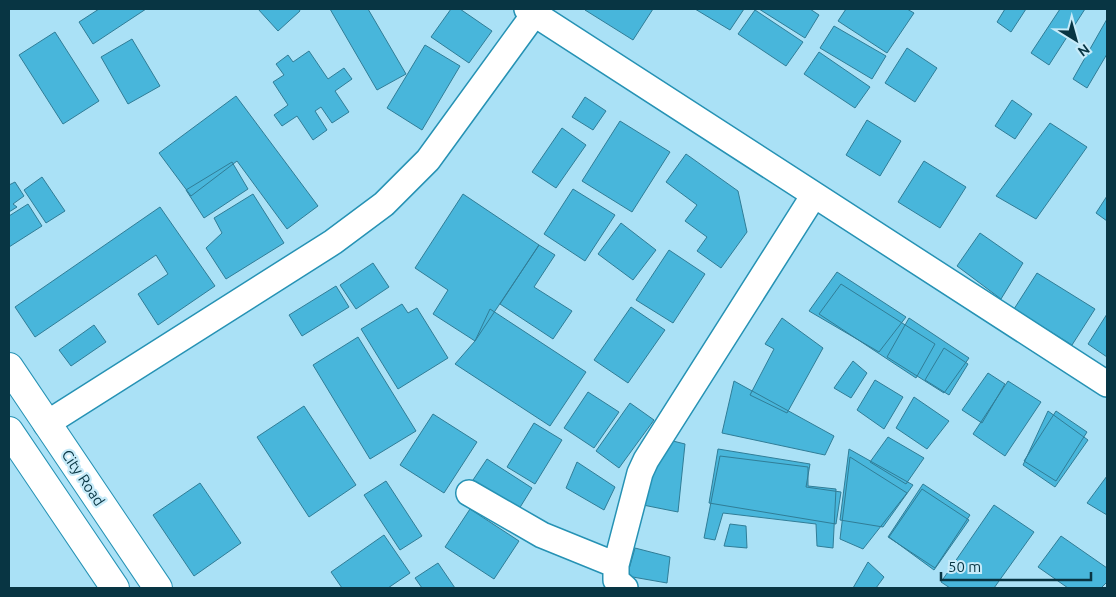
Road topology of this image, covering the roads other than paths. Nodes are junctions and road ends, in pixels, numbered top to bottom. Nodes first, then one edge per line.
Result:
1 (531, 11) edge
2 (814, 195) junction
3 (9, 367) edge
4 (1107, 384) edge
5 (46, 424) junction
6 (11, 439) edge
7 (469, 494) dead end
8 (616, 564) junction
9 (115, 588) edge
10 (158, 588) edge
11 (626, 588) edge

1 - 2 street
1 - 5 street
2 - 4 street
2 - 8 street
3 - 5 highway, City Road
5 - 10 highway, City Road
6 - 9 highway
7 - 8 street
8 - 11 street

